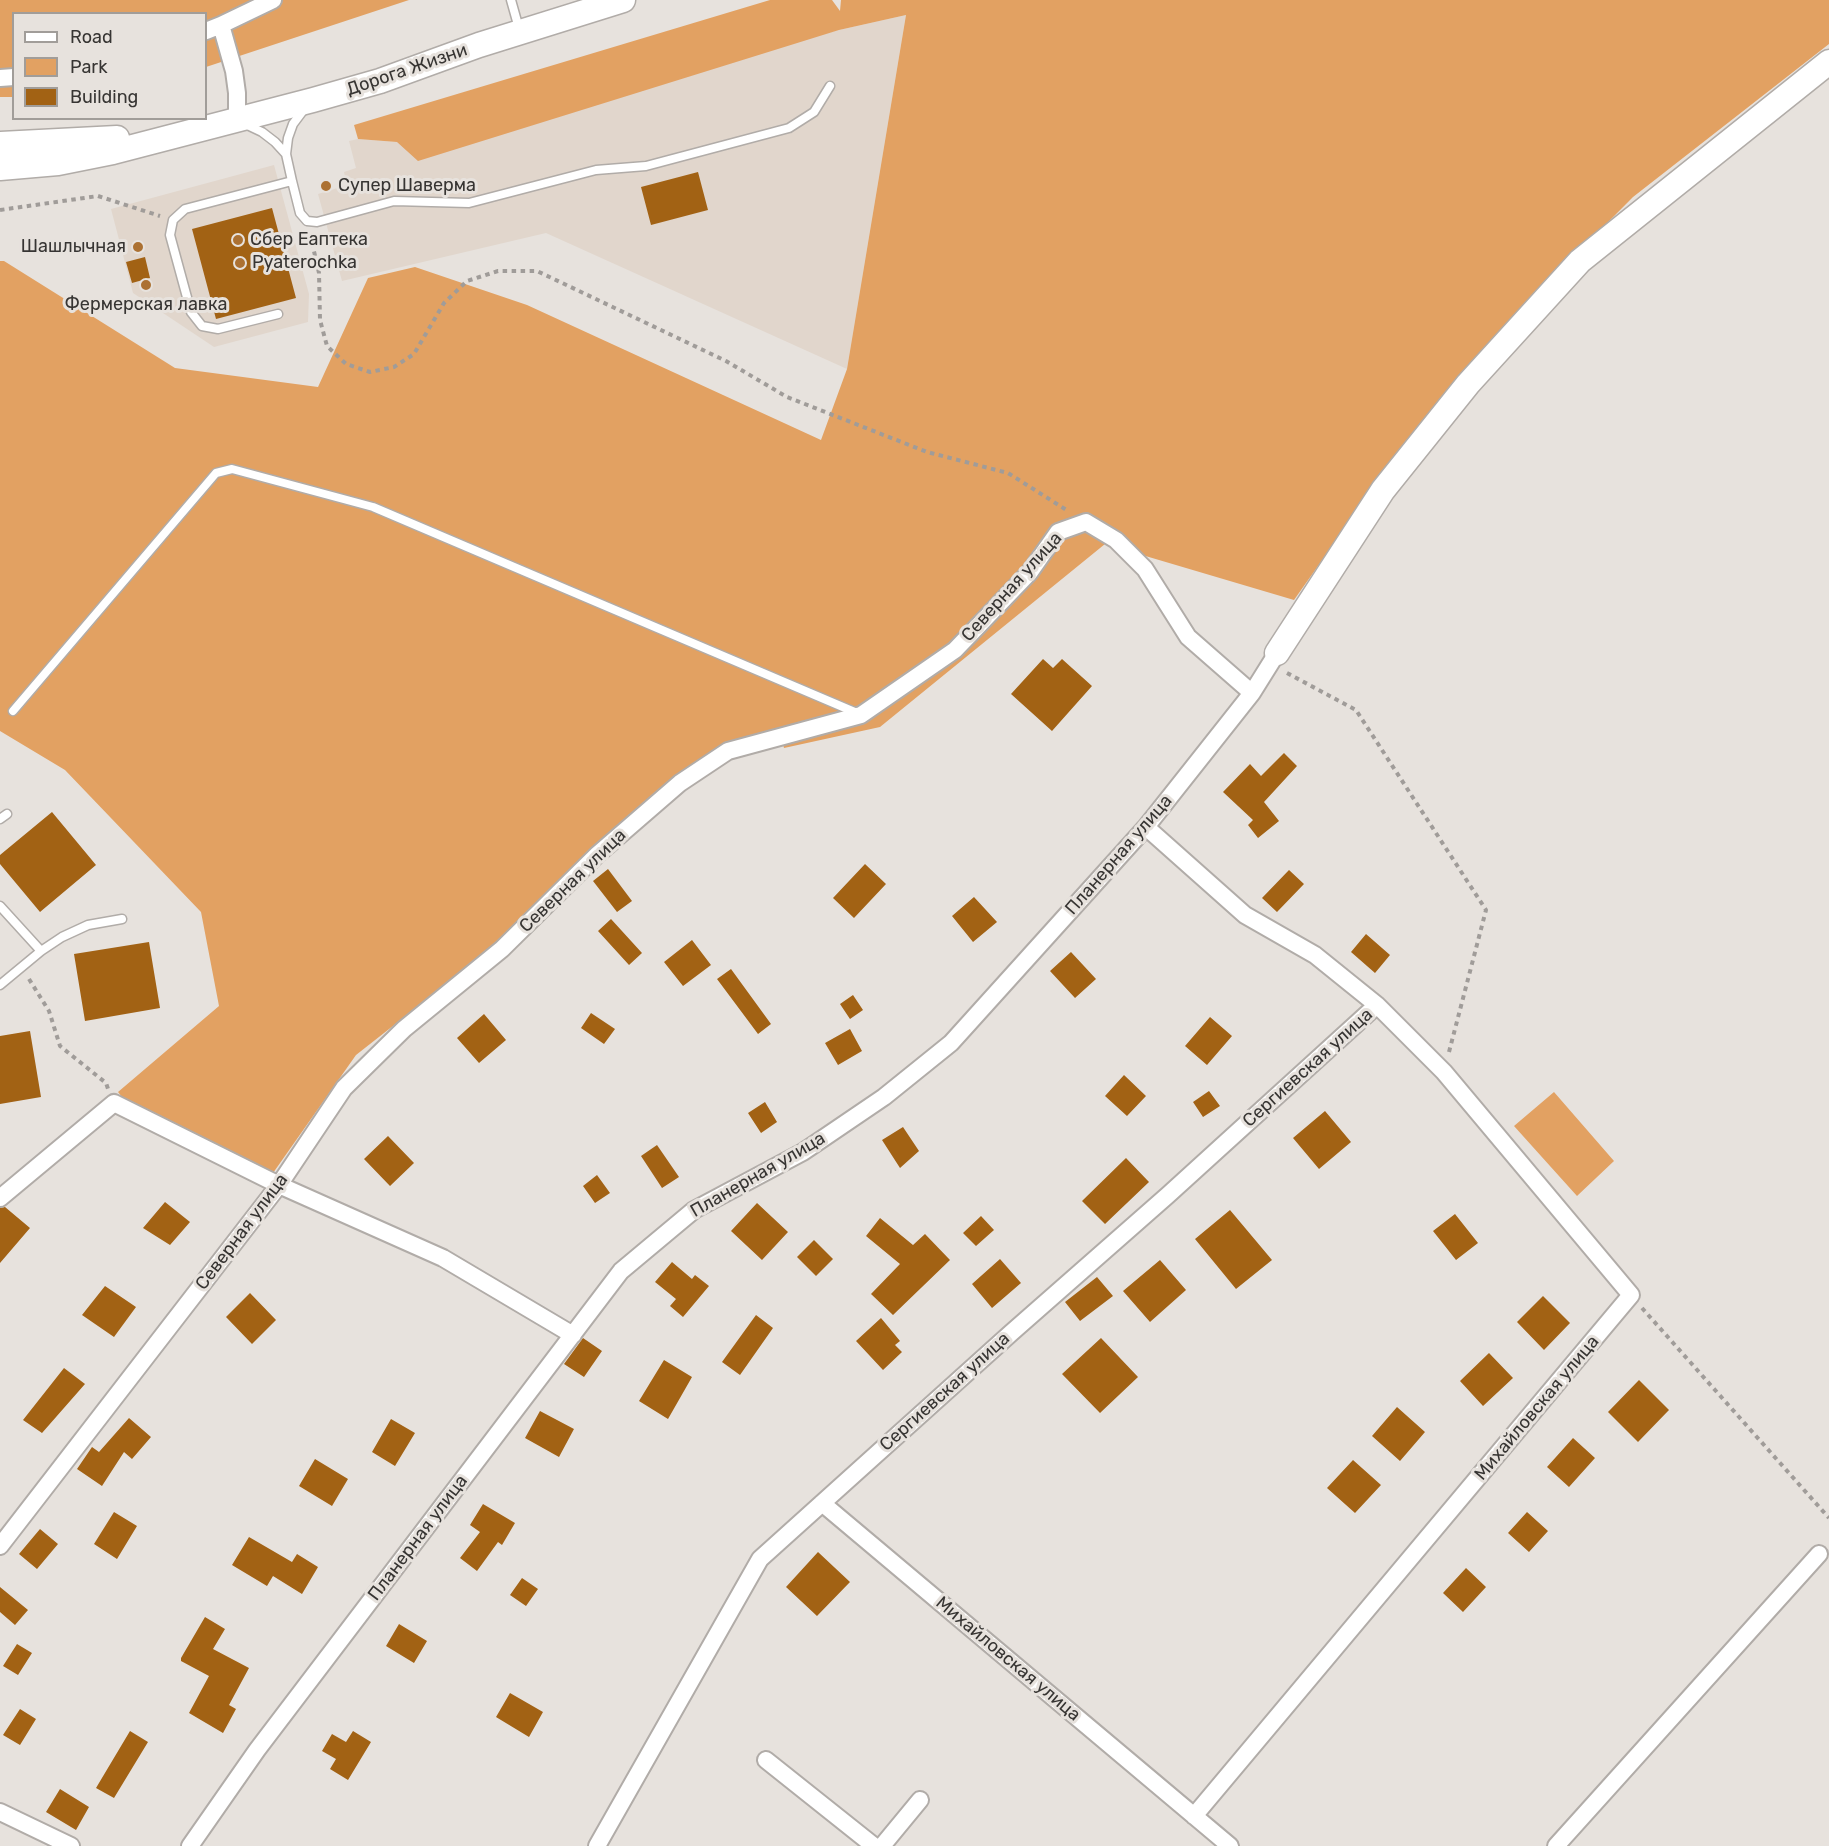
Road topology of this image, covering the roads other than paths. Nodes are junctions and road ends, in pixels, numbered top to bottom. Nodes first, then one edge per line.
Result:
1 (273, 0) edge
2 (511, 0) edge
3 (623, 0) edge
4 (213, 28) edge
5 (520, 32) junction
6 (1829, 62) edge
7 (830, 86) dead end
8 (313, 100) junction
9 (237, 120) junction
10 (188, 132) junction
11 (0, 144) edge
12 (286, 154) junction
13 (0, 168) edge
14 (292, 181) junction
15 (278, 314) dead end
16 (1274, 658) joint
17 (1252, 693) junction
18 (13, 711) dead end
19 (861, 715) junction
20 (1146, 828) junction
21 (0, 906) edge
22 (122, 919) dead end
23 (41, 951) junction
24 (0, 985) edge
25 (1377, 1005) junction
26 (279, 1185) junction
27 (0, 1198) edge
28 (573, 1335) junction
29 (822, 1503) junction
30 (0, 1546) edge
31 (1819, 1554) dead end
32 (766, 1760) dead end
33 (920, 1800) dead end
34 (0, 1812) edge
35 (1194, 1816) junction
36 (71, 1846) edge
37 (190, 1846) edge
38 (597, 1846) edge
39 (874, 1846) edge
40 (882, 1846) edge
41 (1230, 1846) edge
42 (1556, 1846) edge

1 - 4 street
2 - 5 lane
3 - 5 main road, Дорога Жизни
4 - 9 street
5 - 8 main road, Дорога Жизни
6 - 16 main road
7 - 14 lane
8 - 9 main road, Дорога Жизни
8 - 12 lane
9 - 10 main road, Дорога Жизни
9 - 12 lane
10 - 11 main road, Дорога Жизни
10 - 13 main road, Дорога Жизни
12 - 14 lane
14 - 15 lane
16 - 17 street, Планерная улица
17 - 19 street, Северная улица
17 - 20 street, Планерная улица
18 - 19 lane
19 - 26 street, Северная улица
20 - 25 street
20 - 28 street, Планерная улица
21 - 23 lane
22 - 23 lane
23 - 24 lane
25 - 29 street, Сергиевская улица
25 - 35 street, Михайловская улица
26 - 27 street
26 - 28 street
26 - 30 street, Северная улица
28 - 37 street, Планерная улица
29 - 35 street, Михайловская улица
29 - 38 street, Сергиевская улица
31 - 42 street
32 - 39 street
33 - 40 street
34 - 36 street
35 - 41 street, Михайловская улица

